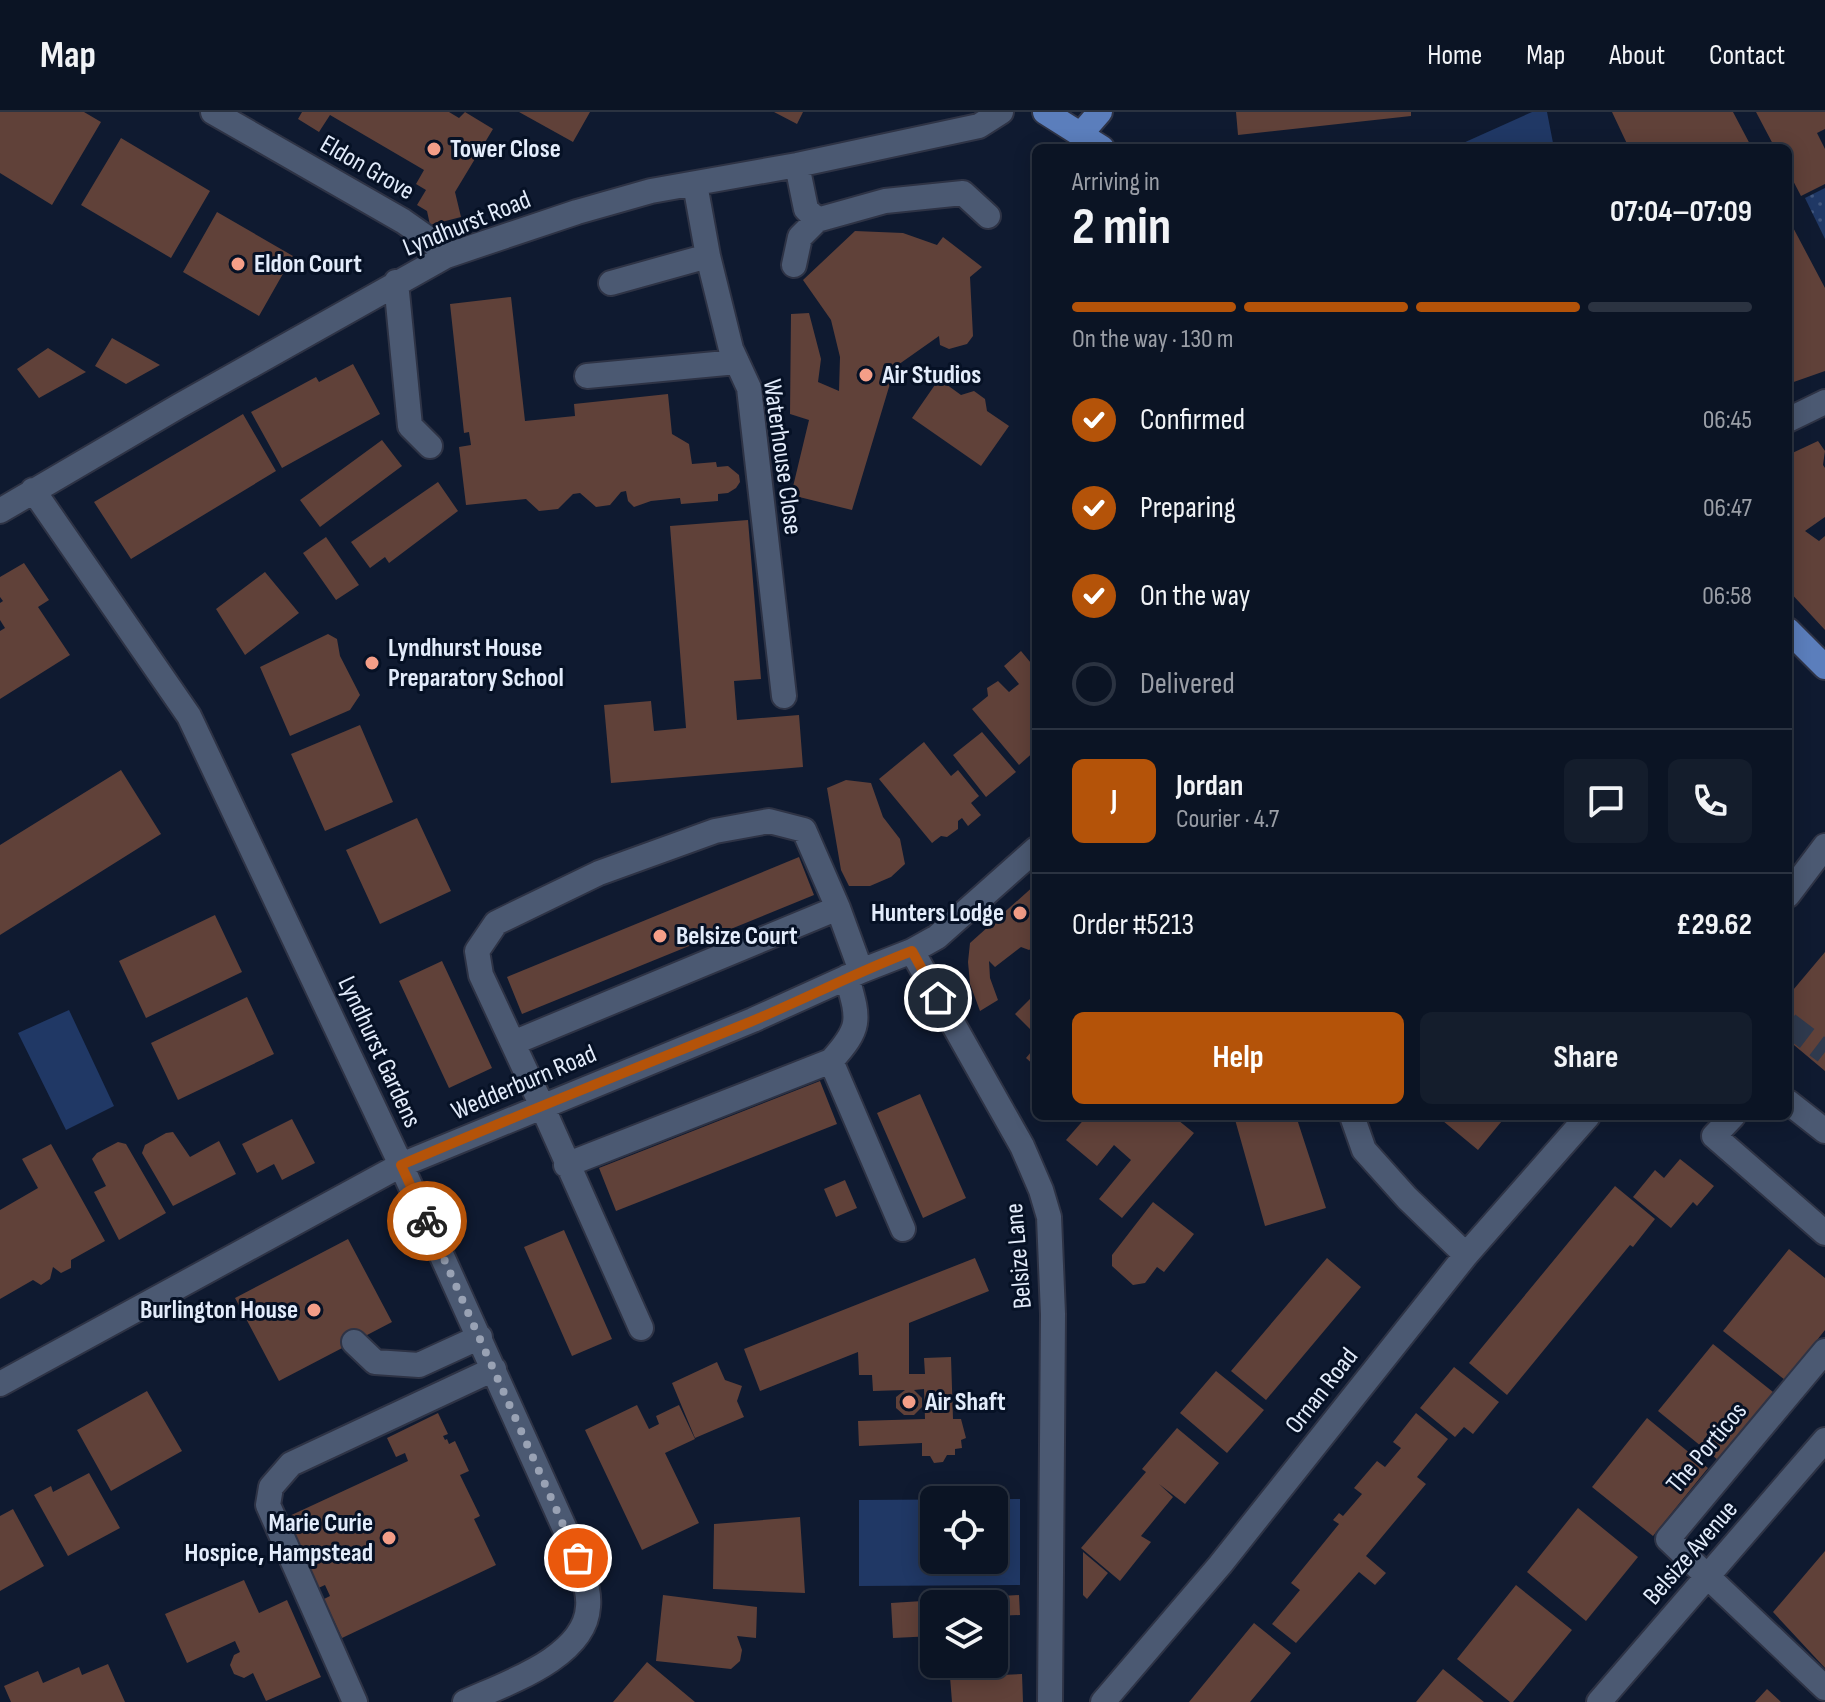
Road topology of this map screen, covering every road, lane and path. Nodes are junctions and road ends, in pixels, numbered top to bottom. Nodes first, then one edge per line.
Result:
1 (213, 112) edge
2 (1001, 112) edge
3 (1045, 112) edge
4 (1100, 112) edge
5 (1080, 135) junction
6 (1095, 144) edge
7 (797, 165) junction
8 (695, 184) junction
9 (988, 216) dead end
10 (817, 220) junction
11 (446, 256) junction
12 (708, 256) junction
13 (794, 265) dead end
14 (396, 282) junction
15 (611, 283) dead end
16 (737, 362) junction
17 (587, 376) dead end
18 (1825, 402) edge
19 (1792, 418) edge
20 (430, 446) dead end
21 (33, 490) junction
22 (0, 511) edge
23 (1792, 634) edge
24 (1825, 667) edge
25 (784, 696) dead end
26 (1825, 846) edge
27 (1032, 853) edge
28 (1792, 890) edge
29 (838, 908) junction
30 (912, 951) junction
31 (854, 974) junction
32 (513, 1043) junction
33 (831, 1061) junction
34 (1792, 1105) edge
35 (542, 1106) junction
36 (1353, 1120) edge
37 (1584, 1120) edge
38 (1729, 1120) edge
39 (1825, 1131) edge
40 (401, 1165) junction
41 (566, 1165) junction
42 (903, 1229) dead end
43 (1825, 1233) edge
44 (1466, 1255) junction
45 (641, 1328) dead end
46 (480, 1337) junction
47 (354, 1342) dead end
48 (1825, 1351) edge
49 (494, 1369) junction
50 (0, 1384) edge
51 (1825, 1440) edge
52 (1707, 1577) junction
53 (1825, 1688) edge
54 (355, 1702) edge
55 (465, 1702) edge
56 (1050, 1702) edge
57 (1103, 1702) edge
58 (1599, 1702) edge

1 - 11 street, Eldon Grove
2 - 7 street, Lyndhurst Road
3 - 5 main road
4 - 5 main road
5 - 6 main road
7 - 8 street, Lyndhurst Road
7 - 10 street
8 - 11 street, Lyndhurst Road
8 - 12 street, Waterhouse Close
9 - 10 street
10 - 13 street
11 - 14 street, Lyndhurst Road
12 - 15 street
12 - 16 street, Waterhouse Close
14 - 20 street
14 - 21 street, Lyndhurst Road
16 - 17 street
16 - 25 street, Waterhouse Close
18 - 19 street
21 - 22 street, Lyndhurst Road
21 - 40 street, Lyndhurst Gardens
23 - 24 main road
26 - 28 street
27 - 30 street
29 - 31 street
29 - 32 street
29 - 32 street
30 - 31 street, Wedderburn Road
30 - 56 street, Belsize Lane
31 - 33 street
31 - 35 street, Wedderburn Road
32 - 35 street
33 - 41 street
33 - 42 street
34 - 39 street
35 - 40 street, Wedderburn Road
35 - 41 street
36 - 44 street
37 - 44 street, Ornan Road
38 - 43 street
40 - 46 street, Lyndhurst Gardens
40 - 50 street, Wedderburn Road
41 - 45 street
44 - 57 street, Ornan Road
46 - 47 street
46 - 49 street, Lyndhurst Gardens
48 - 52 street, The Porticos
49 - 54 street
49 - 55 street, Lyndhurst Gardens
51 - 52 street, Belsize Avenue
52 - 53 street
52 - 58 street, Belsize Avenue

